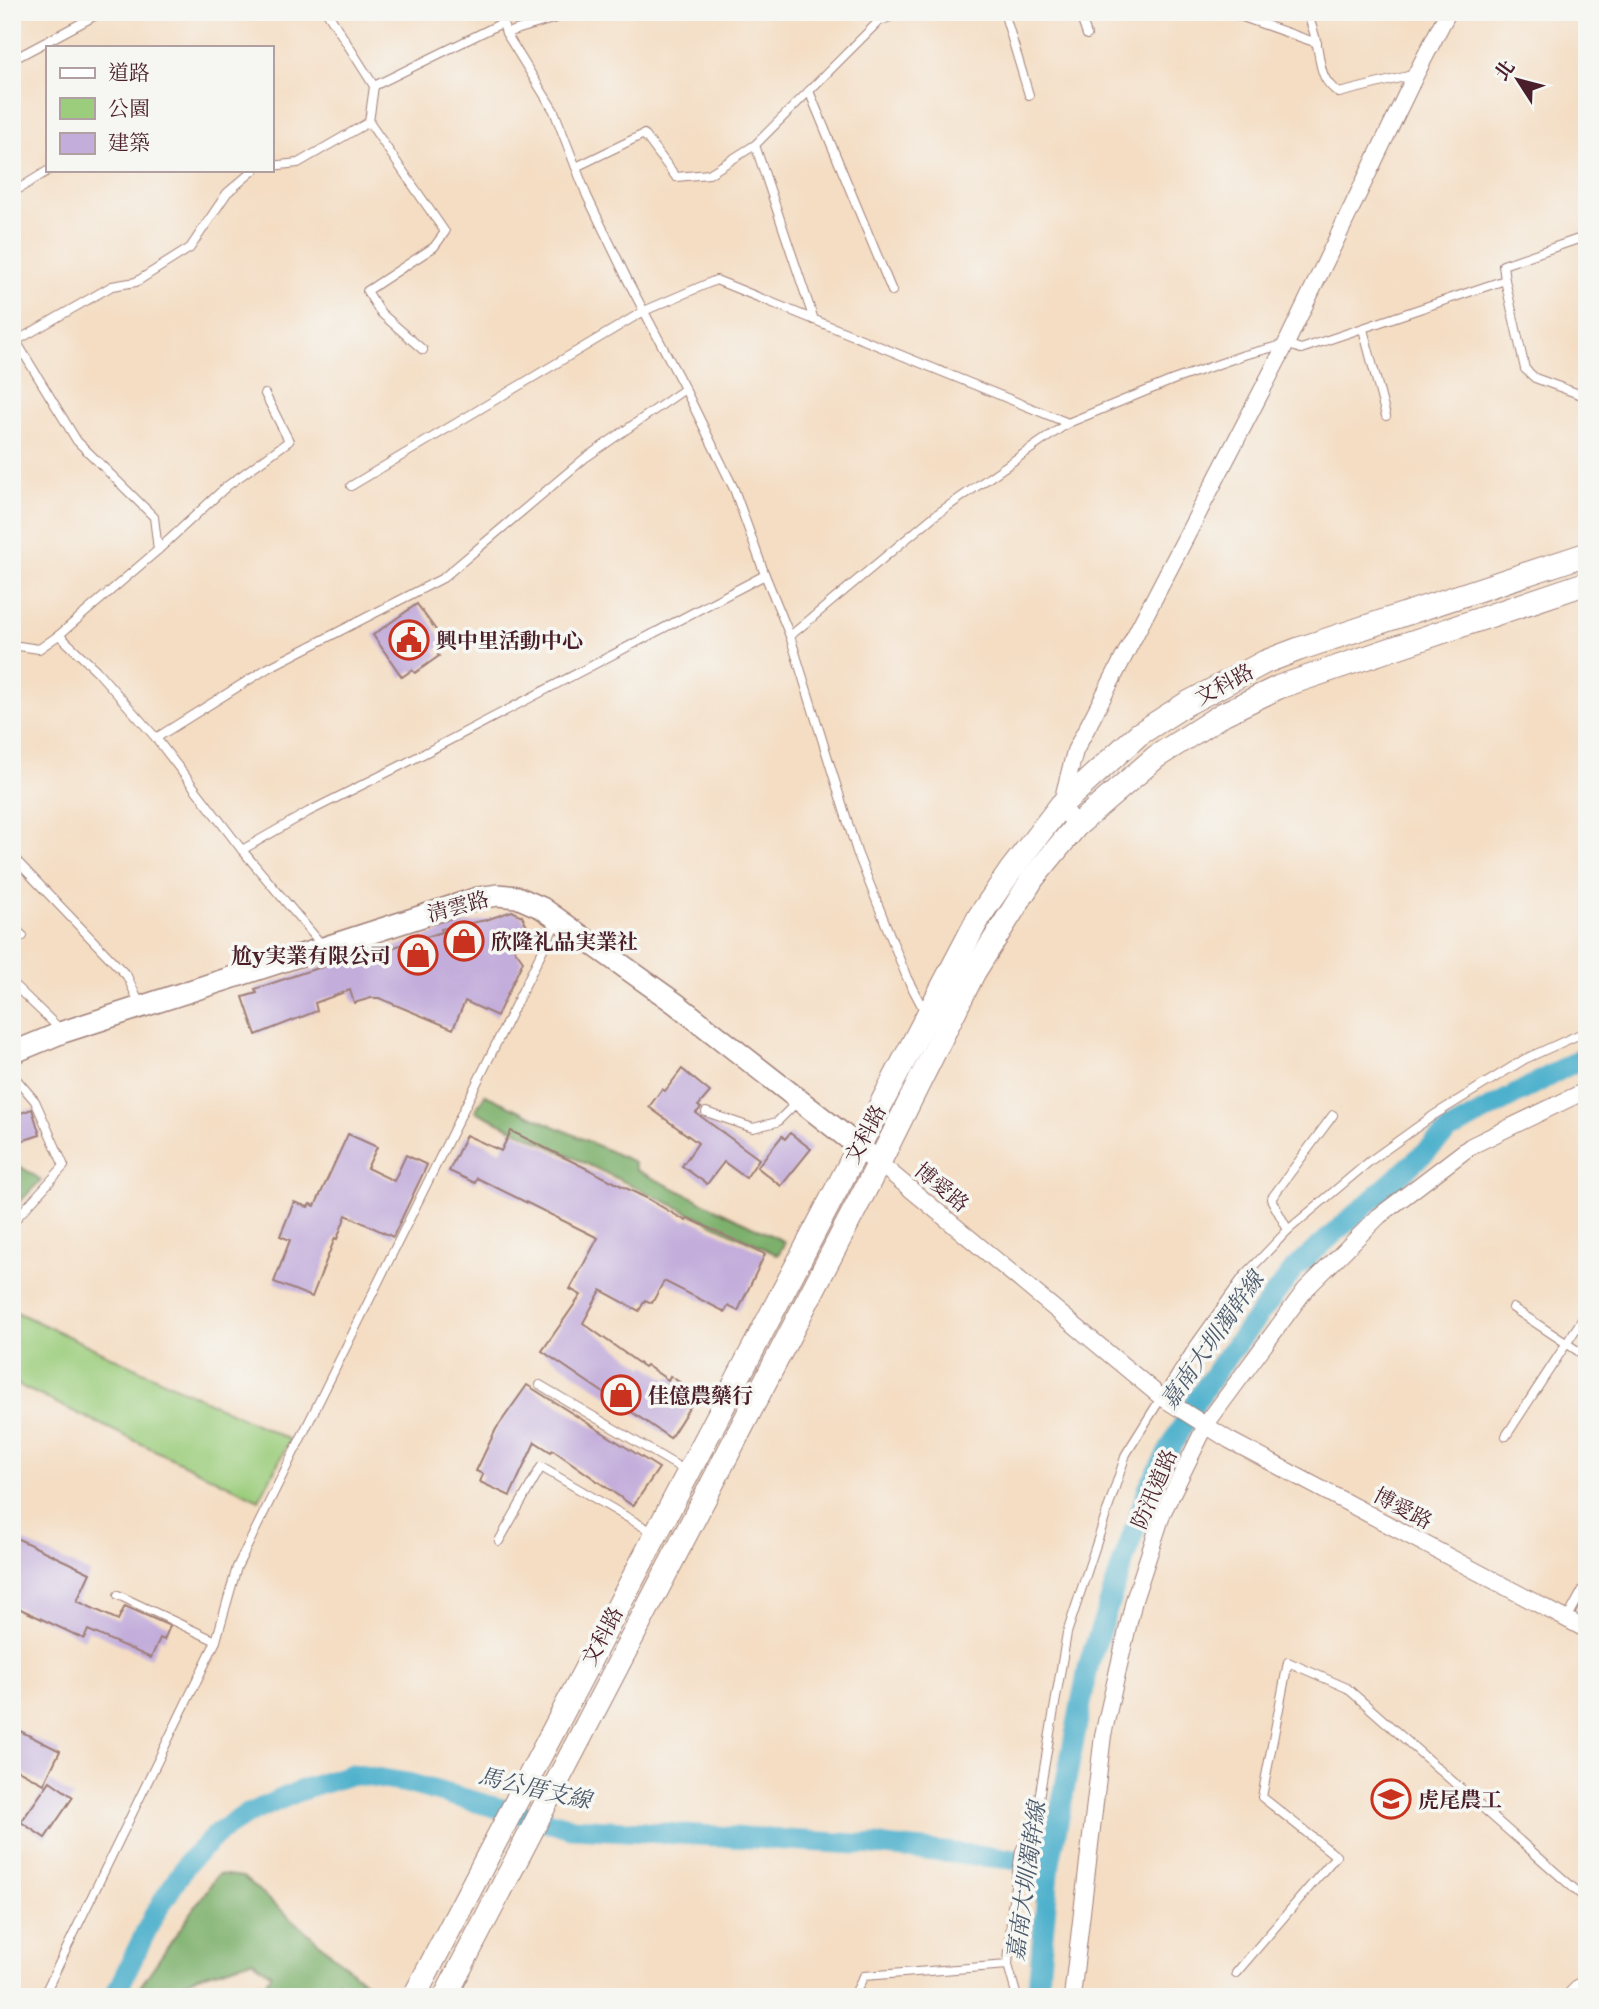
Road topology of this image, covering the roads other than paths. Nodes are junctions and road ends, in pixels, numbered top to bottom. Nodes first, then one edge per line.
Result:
1 (102, 12) edge
2 (327, 12) edge
3 (499, 12) edge
4 (576, 12) edge
5 (872, 12) edge
6 (902, 12) edge
7 (1004, 12) edge
8 (1079, 12) edge
9 (1228, 12) edge
10 (1307, 12) edge
11 (1448, 12) edge
12 (878, 22) junction
13 (502, 23) junction
14 (506, 33) junction
15 (1087, 36) dead end
16 (1317, 43) junction
17 (12, 60) edge
18 (1416, 74) junction
19 (374, 86) junction
20 (808, 91) junction
21 (1029, 95) dead end
22 (369, 122) junction
23 (755, 145) junction
24 (273, 166) edge
25 (576, 167) junction
26 (47, 172) edge
27 (252, 172) edge
28 (12, 193) edge
29 (1587, 236) edge
30 (1505, 280) junction
31 (892, 291) dead end
32 (644, 311) junction
33 (814, 320) junction
34 (1363, 329) junction
35 (14, 340) edge
36 (1286, 344) junction
37 (423, 351) dead end
38 (685, 389) junction
39 (265, 394) dead end
40 (1587, 397) edge
41 (1386, 416) dead end
42 (1068, 424) junction
43 (351, 486) dead end
44 (158, 550) junction
45 (1587, 554) edge
46 (1558, 563) junction
47 (765, 575) junction
48 (1587, 583) edge
49 (1564, 590) junction
50 (59, 635) junction
51 (790, 636) junction
52 (12, 645) edge
53 (156, 738) junction
54 (1061, 805) junction
55 (1076, 825) junction
56 (242, 850) junction
57 (12, 856) edge
58 (558, 919) junction
59 (12, 926) edge
60 (23, 936) dead end
61 (323, 947) junction
62 (12, 983) edge
63 (141, 1007) junction
64 (928, 1018) junction
65 (1587, 1031) edge
66 (63, 1032) junction
67 (941, 1039) junction
68 (12, 1053) edge
69 (12, 1074) edge
70 (1587, 1090) edge
71 (798, 1101) junction
72 (706, 1112) dead end
73 (1333, 1115) dead end
74 (858, 1147) junction
75 (879, 1163) junction
76 (12, 1223) edge
77 (1288, 1230) junction
78 (1513, 1308) dead end
79 (1587, 1312) edge
80 (1566, 1343) junction
81 (1587, 1357) edge
82 (540, 1385) dead end
83 (1166, 1401) junction
84 (1203, 1424) junction
85 (1506, 1436) dead end
86 (689, 1472) junction
87 (656, 1534) junction
88 (499, 1541) dead end
89 (1587, 1582) edge
90 (118, 1595) dead end
91 (1567, 1619) junction
92 (1587, 1630) edge
93 (216, 1641) junction
94 (496, 1838) junction
95 (523, 1847) junction
96 (1587, 1900) edge
97 (1008, 1965) junction
98 (1236, 1973) dead end
99 (1587, 1980) edge
100 (12, 1986) edge
101 (35, 1997) edge
102 (43, 1997) edge
103 (414, 1997) edge
104 (445, 1997) edge
105 (853, 1997) edge
106 (1017, 1997) edge
107 (1072, 1997) edge
108 (1570, 1997) edge

1 - 17 lane
2 - 19 lane
3 - 13 lane
4 - 14 lane
5 - 12 lane
6 - 12 lane
7 - 21 lane
8 - 15 lane
9 - 16 lane
10 - 16 lane
11 - 18 street
12 - 20 lane
13 - 14 lane
13 - 19 lane
14 - 25 lane
16 - 18 lane
18 - 36 street
19 - 22 lane
20 - 23 lane
20 - 31 lane
22 - 24 lane
22 - 37 lane
23 - 25 lane
23 - 33 lane
25 - 32 lane
26 - 28 lane
27 - 35 lane
29 - 30 lane
30 - 34 lane
30 - 40 lane
32 - 33 lane
32 - 38 lane
32 - 43 lane
33 - 42 lane
34 - 36 lane
34 - 41 lane
35 - 44 lane
36 - 42 lane
36 - 54 street
38 - 47 lane
38 - 53 lane
39 - 44 lane
42 - 51 lane
44 - 50 lane
45 - 46 main road, 文科路
46 - 49 main road
46 - 54 main road, 文科路
47 - 51 lane
47 - 56 lane
48 - 49 main road, 文科路
49 - 55 main road, 文科路
50 - 52 lane
50 - 53 lane
51 - 64 lane
53 - 56 lane
54 - 55 street
54 - 64 main road, 文科路
55 - 67 main road, 文科路
56 - 61 lane
57 - 63 lane
58 - 61 street, 清雲路
58 - 71 street, 清雲路
58 - 93 lane
59 - 60 lane
61 - 63 street, 清雲路
62 - 66 lane
63 - 66 street, 清雲路
64 - 67 lane
64 - 74 main road, 文科路
65 - 77 lane
66 - 68 street, 清雲路
67 - 75 main road, 文科路
69 - 76 lane
70 - 84 street, 防汛道路
71 - 72 lane
71 - 74 street, 清雲路
73 - 77 lane
74 - 75 street, 清雲路
74 - 86 main road, 文科路
75 - 83 street, 博愛路
75 - 95 main road, 文科路
77 - 83 lane
78 - 80 lane
79 - 80 lane
80 - 81 lane
80 - 85 lane
82 - 86 lane
83 - 84 street, 博愛路
83 - 97 lane
84 - 91 street, 博愛路
84 - 107 street, 防汛道路
86 - 87 main road, 文科路
87 - 88 lane
87 - 94 main road, 文科路
89 - 91 lane
90 - 93 lane
91 - 92 street, 博愛路
93 - 102 lane
94 - 95 lane
94 - 103 main road, 文科路
95 - 104 main road, 文科路
96 - 98 lane
97 - 105 lane
97 - 106 lane
99 - 108 street
100 - 101 lane

